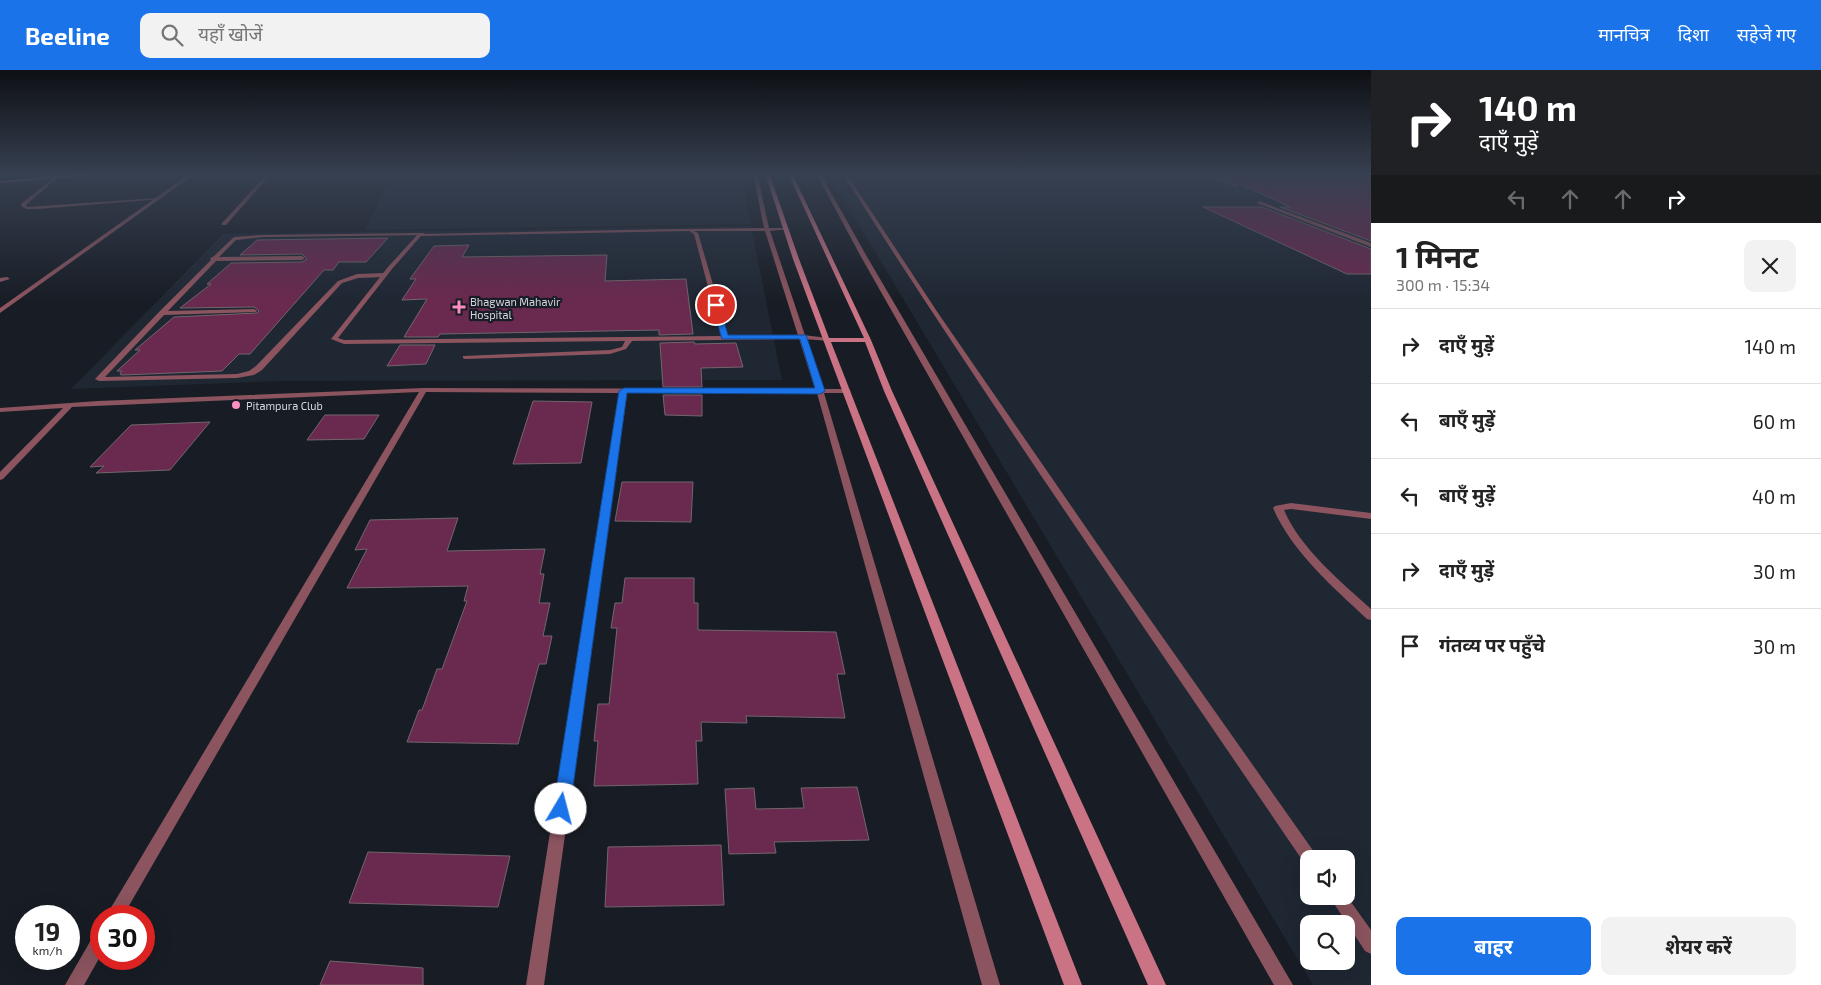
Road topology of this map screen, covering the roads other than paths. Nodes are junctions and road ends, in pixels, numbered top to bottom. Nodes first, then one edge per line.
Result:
1 (135, 216) edge
2 (231, 216) edge
3 (764, 216) edge
4 (781, 216) edge
5 (810, 216) edge
6 (841, 216) edge
7 (872, 216) edge
8 (1295, 216) edge
9 (224, 224) dead end
10 (767, 229) junction
11 (786, 229) junction
12 (690, 230) junction
13 (424, 234) junction
14 (1371, 245) edge
15 (302, 258) dead end
16 (212, 260) junction
17 (384, 276) junction
18 (0, 311) edge
19 (254, 311) dead end
20 (161, 313) junction
21 (803, 337) junction
22 (725, 338) junction
23 (630, 339) junction
24 (828, 340) junction
25 (868, 340) junction
26 (465, 357) dead end
27 (424, 390) junction
28 (624, 391) junction
29 (820, 391) junction
30 (847, 391) junction
31 (70, 405) junction
32 (0, 410) edge
33 (0, 477) edge
34 (1371, 516) edge
35 (1371, 616) edge
36 (1305, 850) edge
37 (120, 905) edge
38 (1343, 905) edge
39 (1371, 946) edge
40 (90, 957) edge
41 (74, 985) edge
42 (535, 985) edge
43 (991, 985) edge
44 (1073, 985) edge
45 (1157, 985) edge
46 (1284, 985) edge

1 - 18 street
2 - 9 street
3 - 10 street
4 - 11 main road
5 - 25 main road
6 - 46 street
7 - 36 street
8 - 14 street
10 - 11 street
10 - 12 street
10 - 21 street
11 - 24 main road
12 - 13 street
12 - 22 street
13 - 16 street
13 - 17 street
15 - 16 street
16 - 20 street
17 - 20 street
17 - 23 street
19 - 20 street
21 - 22 street
21 - 24 street
21 - 29 street
22 - 23 street
23 - 26 street
24 - 25 main road
24 - 30 main road
25 - 45 main road
27 - 28 street
27 - 31 street
27 - 37 street
28 - 29 street
28 - 42 street
29 - 30 street
29 - 43 street
30 - 44 main road
31 - 32 street
31 - 33 street
34 - 35 street
38 - 39 street
40 - 41 street

